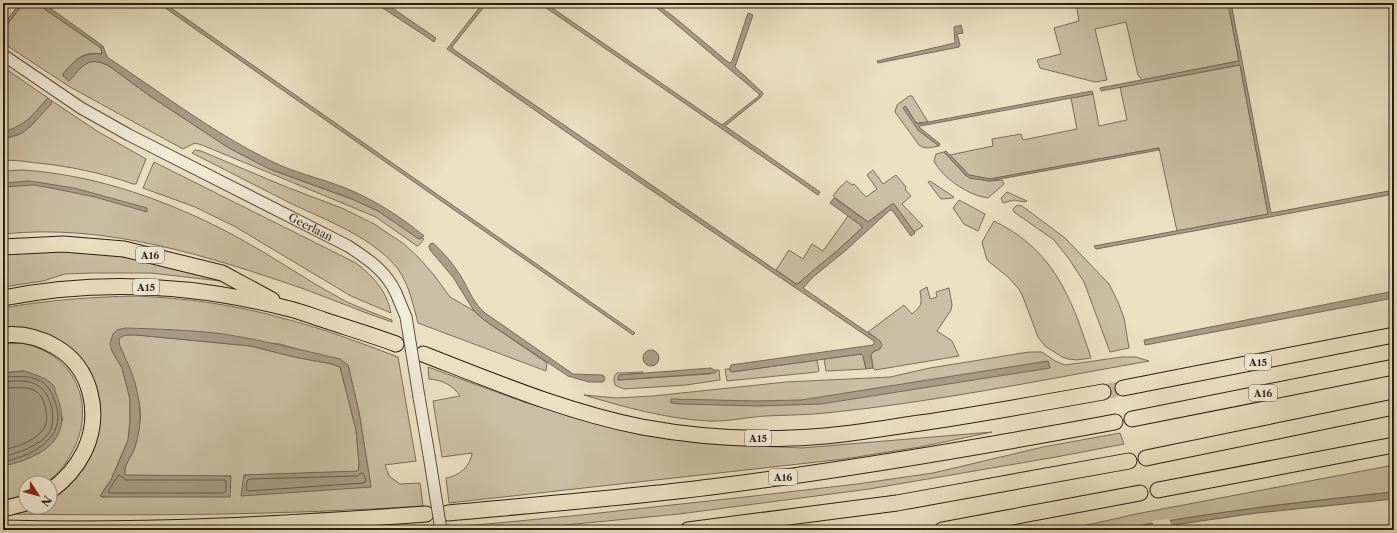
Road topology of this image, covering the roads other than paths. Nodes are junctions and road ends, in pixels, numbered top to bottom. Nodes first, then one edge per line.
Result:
1 (3, 56) edge
2 (3, 247) edge
3 (3, 298) edge
4 (287, 308) junction
5 (3, 335) edge
6 (1394, 336) edge
7 (396, 344) dead end
8 (423, 354) dead end
9 (1394, 367) edge
10 (1122, 388) tunnel mouth
11 (1103, 392) tunnel mouth
12 (1394, 407) edge
13 (1132, 419) dead end
14 (1115, 422) dead end
15 (1394, 445) edge
16 (1146, 458) dead end
17 (1129, 461) dead end
18 (58, 485) edge
19 (1158, 490) dead end
20 (1140, 493) dead end
21 (18, 505) edge
22 (3, 509) edge
23 (448, 512) dead end
24 (426, 514) dead end
25 (3, 528) edge
26 (441, 530) edge
27 (688, 530) edge
28 (942, 530) edge

1 - 26 street, Geerlaan, bridge
2 - 4 highway, A16
3 - 4 highway, A15
4 - 7 highway, A15
5 - 18 highway
6 - 10 highway, A15
8 - 11 highway, A15
9 - 13 highway, A16
12 - 16 highway
14 - 23 highway, A16
15 - 19 highway
17 - 27 highway
20 - 28 highway
21 - 22 highway
24 - 25 highway

